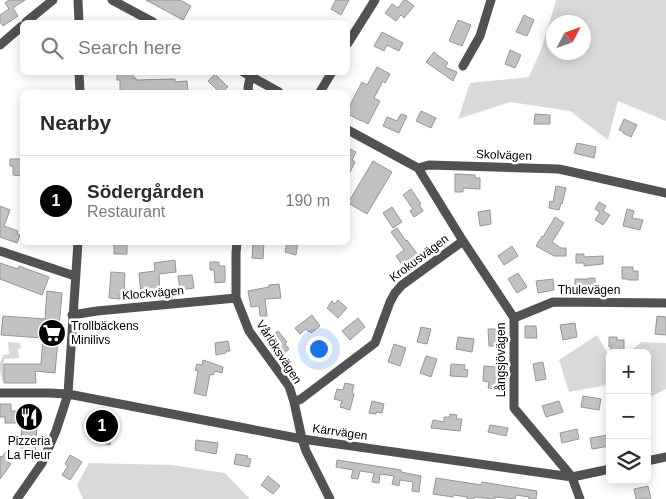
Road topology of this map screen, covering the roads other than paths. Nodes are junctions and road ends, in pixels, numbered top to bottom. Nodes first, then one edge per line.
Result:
1 (53, 0) edge
2 (78, 0) edge
3 (112, 0) edge
4 (375, 0) edge
5 (491, 0) edge
6 (28, 20) edge
7 (79, 20) edge
8 (150, 20) edge
9 (20, 28) edge
10 (350, 40) edge
11 (0, 45) edge
12 (463, 66) dead end
13 (79, 75) edge
14 (246, 75) edge
15 (330, 75) edge
16 (80, 90) edge
17 (248, 90) edge
18 (275, 90) edge
19 (321, 90) edge
20 (350, 131) edge
21 (418, 168) junction
22 (666, 193) edge
23 (463, 241) junction
24 (78, 245) edge
25 (237, 245) edge
26 (0, 251) edge
27 (75, 276) junction
28 (236, 298) junction
29 (666, 303) edge
30 (72, 315) junction
31 (514, 318) junction
32 (0, 393) edge
33 (68, 394) junction
34 (294, 402) junction
35 (302, 439) junction
36 (666, 457) edge
37 (651, 460) edge
38 (606, 470) edge
39 (572, 477) junction
40 (18, 498) edge
41 (330, 499) edge
42 (580, 499) edge

1 - 6 street
2 - 7 street
3 - 8 street
4 - 10 street
5 - 12 street
9 - 11 street
13 - 16 street
14 - 17 street
14 - 18 street
15 - 19 street
20 - 21 street
21 - 22 street, Skolvägen
21 - 23 street, Långsjövägen
23 - 31 street, Långsjövägen
23 - 34 street, Krokusvägen
24 - 27 street
25 - 28 street, Vårlöksvägen
26 - 27 street
27 - 30 street
28 - 30 street, Klockvägen
28 - 34 street, Vårlöksvägen
29 - 31 street, Thulevägen
30 - 33 street
31 - 39 street, Långsjövägen
32 - 33 street, Kärrvägen
33 - 35 street, Kärrvägen
33 - 40 street
34 - 35 street, Vårlöksvägen
35 - 39 street, Kärrvägen
35 - 41 street, Vårlöksvägen
36 - 37 street
38 - 39 street, Kärrvägen
39 - 42 street, Långsjövägen

